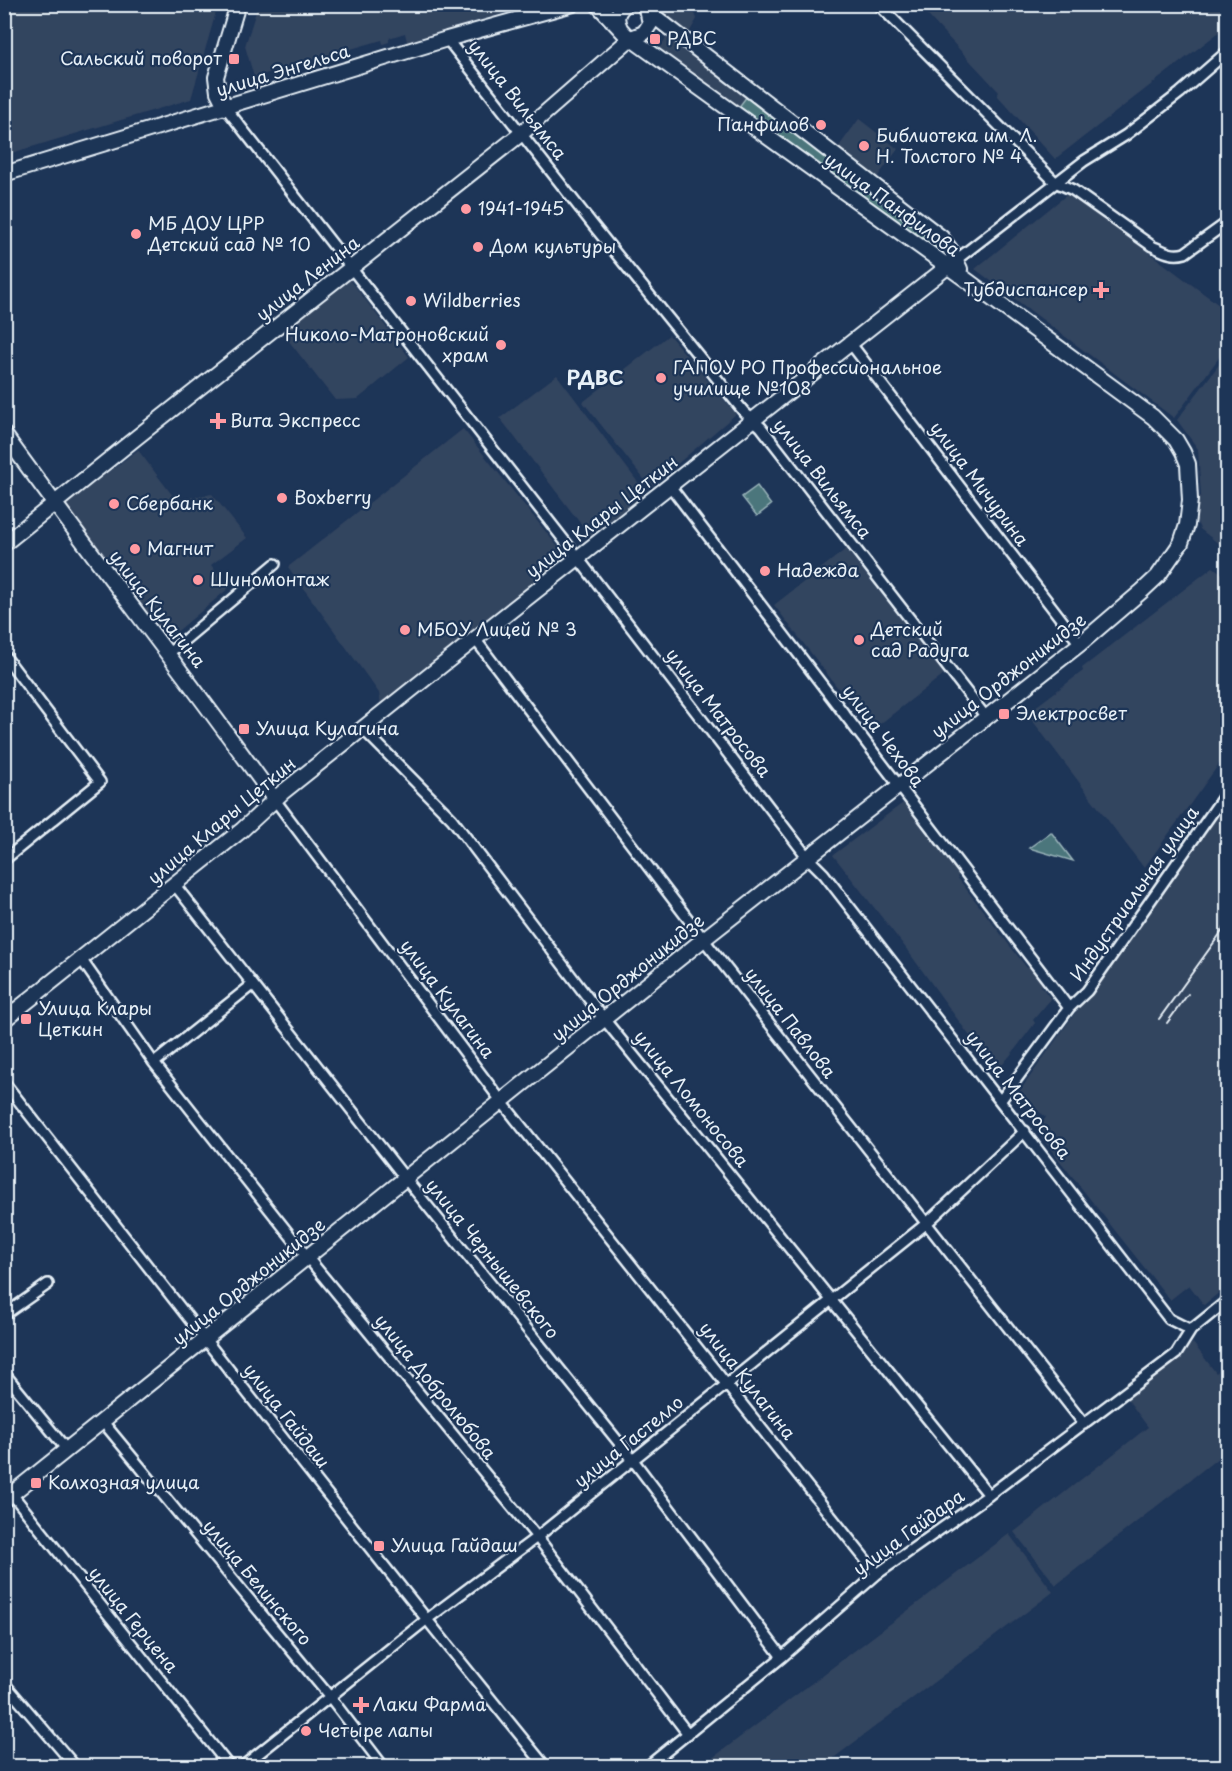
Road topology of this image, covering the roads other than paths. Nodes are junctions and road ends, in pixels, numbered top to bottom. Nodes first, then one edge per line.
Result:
1 (238, 4) edge
2 (573, 4) edge
3 (597, 4) edge
4 (626, 4) edge
5 (878, 4) edge
6 (643, 6) edge
7 (626, 33) junction
8 (447, 39) junction
9 (1227, 51) edge
10 (226, 108) junction
11 (522, 133) junction
12 (4, 174) edge
13 (1055, 182) junction
14 (1227, 222) edge
15 (952, 264) junction
16 (351, 268) junction
17 (851, 344) junction
18 (754, 420) junction
19 (4, 434) edge
20 (1176, 440) joint
21 (670, 486) junction
22 (55, 504) junction
23 (4, 544) edge
24 (578, 558) junction
25 (276, 564) dead end
26 (475, 639) junction
27 (1080, 644) junction
28 (169, 653) junction
29 (4, 655) edge
30 (986, 717) junction
31 (363, 729) junction
32 (900, 784) junction
33 (1227, 790) edge
34 (275, 800) junction
35 (808, 858) junction
36 (4, 860) edge
37 (174, 884) junction
38 (704, 940) junction
39 (81, 959) junction
40 (252, 985) junction
41 (1069, 1008) junction
42 (604, 1019) junction
43 (4, 1020) edge
44 (154, 1063) junction
45 (4, 1082) edge
46 (1001, 1100) junction
47 (502, 1102) junction
48 (1025, 1131) junction
49 (405, 1178) junction
50 (927, 1223) junction
51 (308, 1258) junction
52 (48, 1284) dead end
53 (832, 1300) junction
54 (1227, 1300) edge
55 (4, 1315) edge
56 (1191, 1330) junction
57 (205, 1341) junction
58 (4, 1373) edge
59 (727, 1385) junction
60 (103, 1422) junction
61 (1084, 1424) junction
62 (67, 1450) junction
63 (633, 1460) junction
64 (989, 1495) junction
65 (8, 1497) edge
66 (537, 1537) junction
67 (877, 1574) junction
68 (426, 1620) junction
69 (782, 1657) junction
70 (4, 1683) edge
71 (330, 1697) junction
72 (688, 1734) junction
73 (75, 1767) edge
74 (229, 1767) edge
75 (243, 1767) edge
76 (383, 1767) edge
77 (545, 1767) edge
78 (648, 1767) edge

1 - 10 street
2 - 8 street, улица Энгельса
3 - 7 street, улица Панфилова
4 - 7 street
5 - 13 street
6 - 7 street, улица Ленина
6 - 15 street, улица Панфилова
7 - 11 street, улица Ленина
7 - 15 street, улица Панфилова
8 - 10 street, улица Энгельса
8 - 11 street, улица Вильямса
9 - 13 street, улица Клары Цеткин
10 - 12 street, улица Энгельса
10 - 16 street, улица Матросова
11 - 16 street, улица Ленина
11 - 18 street, улица Вильямса
13 - 14 street
13 - 15 street, улица Клары Цеткин
15 - 17 street, улица Клары Цеткин
15 - 20 street, улица Панфилова
16 - 22 street, улица Ленина
16 - 24 street, улица Матросова
17 - 18 street, улица Клары Цеткин
17 - 27 street, улица Мичурина
18 - 21 street, улица Клары Цеткин
18 - 30 street, улица Вильямса
19 - 22 street, улица Кулагина
20 - 27 street, улица Орджоникидзе
21 - 24 street, улица Клары Цеткин
21 - 32 street, улица Чехова
22 - 23 street, улица Ленина
22 - 28 street, улица Кулагина
24 - 26 street, улица Клары Цеткин
24 - 35 street, улица Матросова
25 - 28 street
26 - 31 street, улица Клары Цеткин
26 - 38 street, улица Павлова
27 - 30 street, улица Орджоникидзе
28 - 34 street, улица Кулагина
29 - 36 street
30 - 32 street, улица Орджоникидзе
31 - 34 street, улица Клары Цеткин
31 - 42 street, улица Ломоносова
32 - 35 street, улица Орджоникидзе
32 - 41 street, улица Чехова
33 - 41 street, Индустриальная улица
34 - 37 street, улица Клары Цеткин
34 - 47 street, улица Кулагина
35 - 38 street, улица Орджоникидзе
35 - 46 street, улица Матросова
37 - 39 street, улица Клары Цеткин
37 - 40 street, улица Чернышевского
38 - 42 street, улица Орджоникидзе
38 - 50 street, улица Павлова
39 - 43 street, улица Клары Цеткин
39 - 44 street, улица Добролюбова
40 - 44 street
40 - 49 street, улица Чернышевского
41 - 46 street, Индустриальная улица
42 - 47 street, улица Орджоникидзе
42 - 53 street, улица Ломоносова
44 - 51 street, улица Добролюбова
45 - 57 street, улица Гайдаш
46 - 48 street, улица Матросова
47 - 49 street, улица Орджоникидзе
47 - 59 street, улица Кулагина
48 - 50 street, улица Гастелло
48 - 56 street, улица Матросова
49 - 51 street, улица Орджоникидзе
49 - 63 street, улица Чернышевского
50 - 53 street, улица Гастелло
50 - 61 street, улица Павлова
51 - 57 street, улица Орджоникидзе
51 - 66 street, улица Добролюбова
52 - 55 street
53 - 59 street, улица Гастелло
53 - 64 street, улица Ломоносова
54 - 56 street
56 - 61 street, улица Гайдара
57 - 60 street, улица Орджоникидзе
57 - 68 street, улица Гайдаш
58 - 62 street
59 - 63 street, улица Гастелло
59 - 67 street, улица Кулагина
60 - 62 street, улица Орджоникидзе
60 - 71 street, улица Белинского
61 - 64 street, улица Гайдара
62 - 65 street, улица Орджоникидзе
63 - 66 street, улица Гастелло
63 - 69 street, улица Чернышевского
64 - 67 street, улица Гайдара
65 - 74 street, улица Герцена
66 - 68 street, улица Гастелло
66 - 72 street, улица Добролюбова
67 - 69 street, улица Гайдара
68 - 71 street, улица Гастелло
68 - 77 street, улица Гайдаш
69 - 72 street, улица Гайдара
70 - 73 street
71 - 75 street, улица Гастелло
71 - 76 street, улица Белинского
72 - 78 street, улица Гайдара

